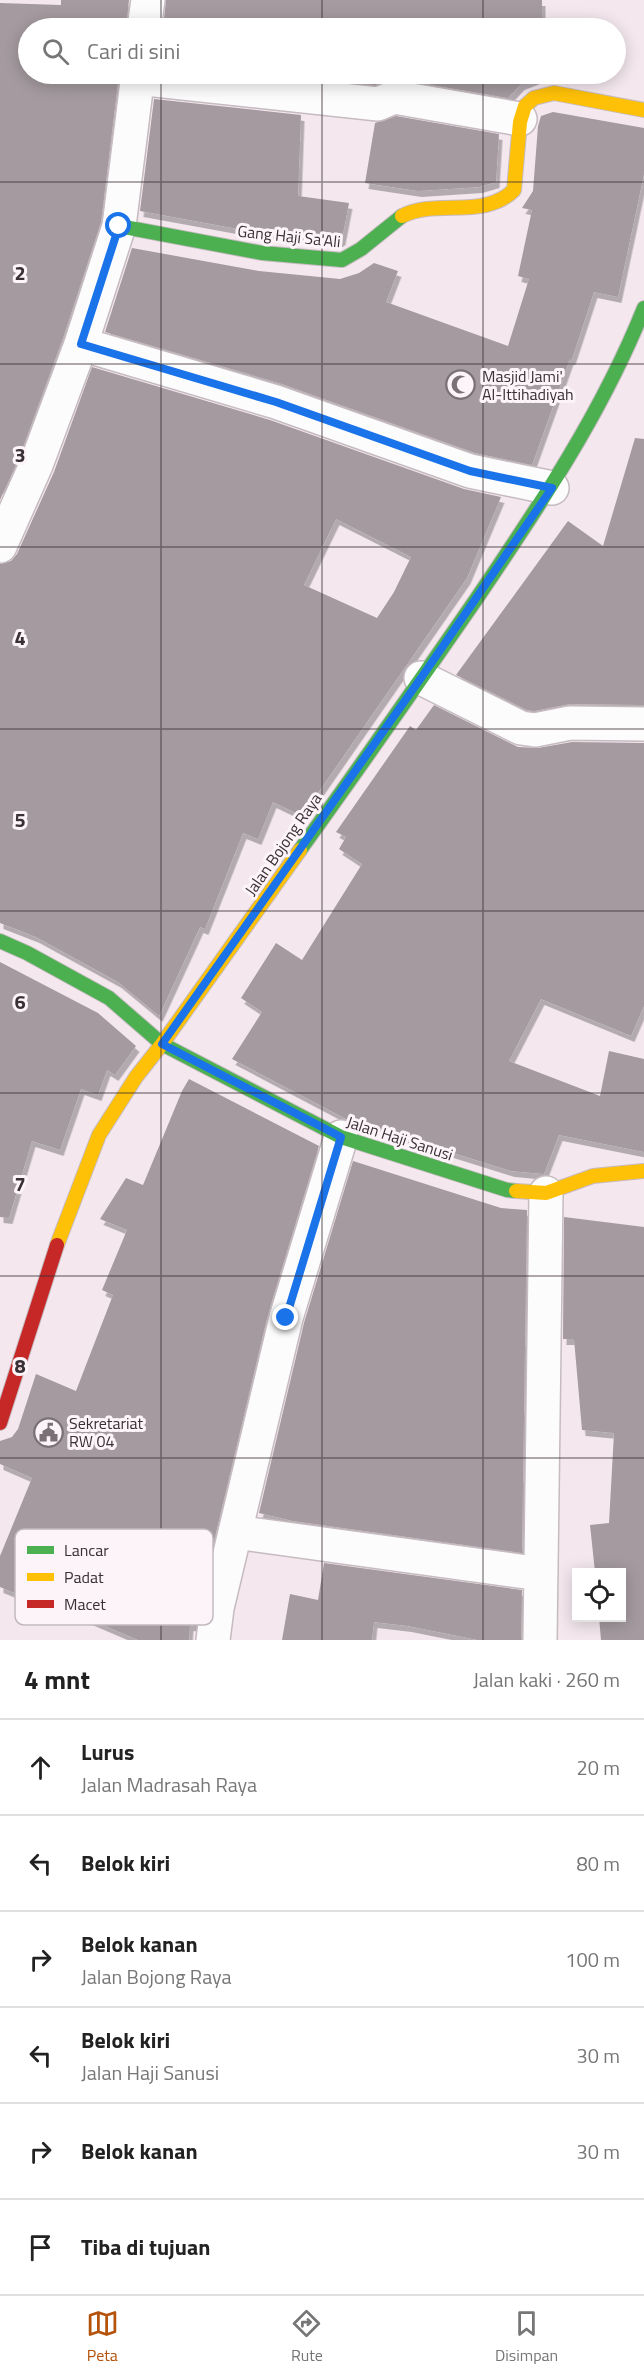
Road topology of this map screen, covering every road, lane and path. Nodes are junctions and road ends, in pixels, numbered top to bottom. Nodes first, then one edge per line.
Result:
1 (148, 0) edge
2 (145, 18) edge
3 (137, 84) edge
4 (207, 84) edge
5 (644, 110) edge
6 (520, 120) junction
7 (119, 226) junction
8 (644, 308) edge
9 (81, 344) junction
10 (552, 488) junction
11 (0, 546) edge
12 (421, 678) junction
13 (644, 724) edge
14 (0, 940) edge
15 (162, 1044) junction
16 (341, 1137) junction
17 (644, 1171) edge
18 (546, 1192) junction
19 (0, 1423) edge
20 (235, 1532) junction
21 (541, 1574) junction
22 (213, 1640) edge
23 (540, 1640) edge

1 - 2 street
3 - 7 street
4 - 6 street
5 - 6 street
6 - 7 street, Gang Haji Sa'Ali
7 - 9 street
8 - 10 street, Jalan Bojong Raya
9 - 10 street
9 - 11 street
10 - 12 street, Jalan Bojong Raya
12 - 13 street
12 - 15 street, Jalan Bojong Raya
14 - 15 street, Jalan Haji Sanusi
15 - 16 street, Jalan Haji Sanusi
15 - 19 street, Jalan Bojong Raya
16 - 18 street, Jalan Haji Sanusi
16 - 20 street
17 - 18 street, Jalan Haji Sanusi
18 - 21 street
20 - 21 street
20 - 22 street
21 - 23 street

